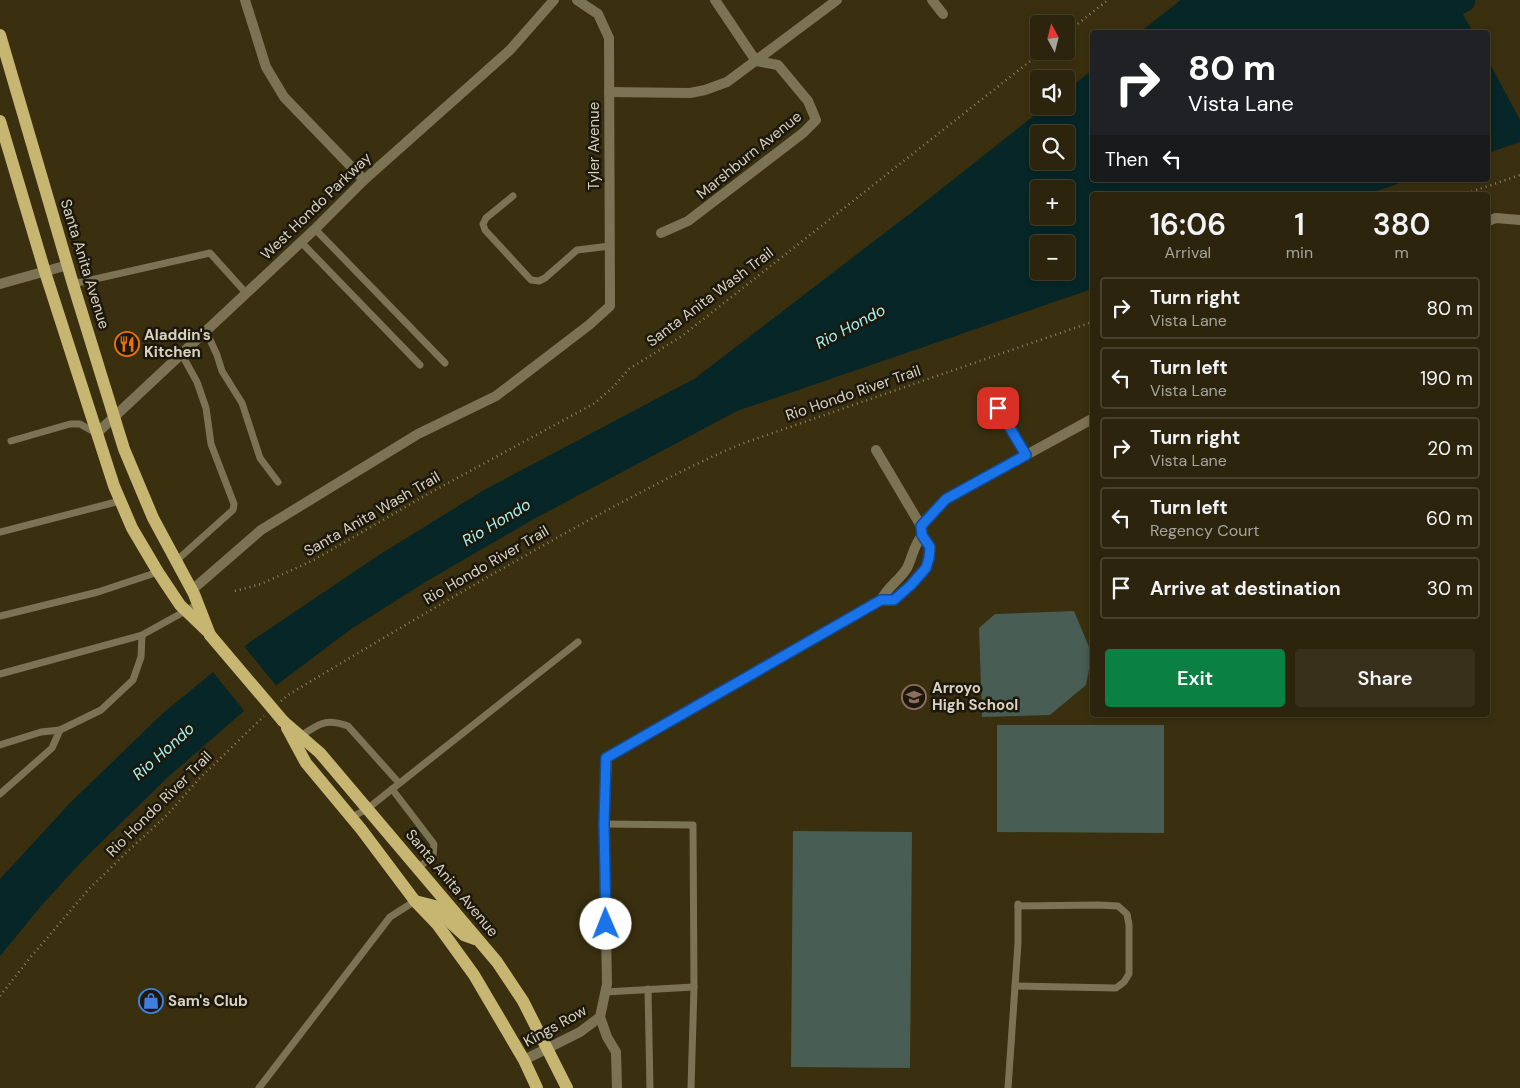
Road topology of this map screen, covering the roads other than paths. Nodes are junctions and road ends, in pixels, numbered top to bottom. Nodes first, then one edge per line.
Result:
1 (245, 0) edge
2 (554, 0) edge
3 (577, 0) edge
4 (715, 0) edge
5 (837, 0) edge
6 (932, 0) edge
7 (943, 14) dead end
8 (0, 35) edge
9 (756, 61) junction
10 (609, 92) junction
11 (0, 121) edge
12 (364, 180) junction
13 (513, 196) dead end
14 (1490, 220) edge
15 (1520, 220) edge
16 (314, 229) junction
17 (662, 233) dead end
18 (301, 242) junction
19 (610, 246) junction
20 (68, 265) junction
21 (45, 272) junction
22 (0, 284) edge
23 (73, 284) junction
24 (246, 292) junction
25 (206, 330) junction
26 (181, 354) junction
27 (445, 363) dead end
28 (420, 365) dead end
29 (998, 408) dead end
30 (114, 417) junction
31 (1090, 420) edge
32 (97, 433) junction
33 (11, 441) dead end
34 (876, 450) dead end
35 (1026, 455) junction
36 (278, 482) dead end
37 (120, 500) junction
38 (921, 530) junction
39 (0, 532) edge
40 (176, 561) junction
41 (158, 572) junction
42 (192, 590) junction
43 (881, 600) junction
44 (198, 604) junction
45 (186, 611) junction
46 (0, 616) edge
47 (142, 635) junction
48 (210, 635) junction
49 (578, 642) dead end
50 (0, 674) edge
51 (60, 730) junction
52 (297, 738) junction
53 (0, 745) edge
54 (399, 783) junction
55 (392, 788) junction
56 (0, 794) edge
57 (368, 808) junction
58 (352, 817) junction
59 (604, 824) junction
60 (418, 868) junction
61 (415, 901) junction
62 (480, 941) junction
63 (1015, 986) junction
64 (694, 987) junction
65 (648, 988) junction
66 (605, 992) junction
67 (600, 1017) junction
68 (548, 1049) junction
69 (524, 1060) junction
70 (259, 1088) edge
71 (537, 1088) edge
72 (567, 1088) edge
73 (617, 1088) edge
74 (650, 1088) edge
75 (691, 1088) edge
76 (1008, 1088) edge

1 - 12 street
2 - 12 street, West Hondo Parkway
3 - 10 street, Tyler Avenue
4 - 9 street
5 - 9 street
6 - 7 street
8 - 20 main road, Santa Anita Avenue
9 - 10 street
9 - 17 street, Marshburn Avenue
10 - 19 street, Tyler Avenue
11 - 21 main road, Santa Anita Avenue
12 - 16 street, West Hondo Parkway
13 - 19 lane
14 - 15 street
16 - 18 street, West Hondo Parkway
16 - 27 lane
18 - 24 street, West Hondo Parkway
18 - 28 lane
19 - 42 street, Tyler Avenue
20 - 21 street
20 - 23 main road, Santa Anita Avenue
21 - 22 street
21 - 32 main road, Santa Anita Avenue
23 - 24 lane
23 - 30 main road, Santa Anita Avenue
24 - 25 street, West Hondo Parkway
25 - 26 street, West Hondo Parkway
25 - 36 lane
26 - 30 street, West Hondo Parkway
26 - 40 lane
29 - 35 street
30 - 32 street, West Hondo Parkway
30 - 40 main road, Santa Anita Avenue
31 - 35 street
32 - 33 lane
32 - 37 main road, Santa Anita Avenue
34 - 38 street
35 - 38 street
37 - 39 lane
37 - 41 main road, Santa Anita Avenue
38 - 43 street
38 - 43 street
40 - 42 main road, Santa Anita Avenue
41 - 45 main road, Santa Anita Avenue
41 - 46 lane
42 - 44 main road, Santa Anita Avenue
43 - 59 street, Kings Row
44 - 45 lane
44 - 48 main road, Santa Anita Avenue
45 - 47 lane
45 - 48 main road, Santa Anita Avenue
47 - 50 lane
47 - 51 lane
48 - 52 main road, Santa Anita Avenue, bridge
49 - 54 lane
51 - 53 lane
51 - 56 lane
52 - 54 lane
52 - 57 main road, Santa Anita Avenue
52 - 58 main road, Santa Anita Avenue
54 - 55 lane
55 - 57 lane
55 - 60 lane
57 - 58 lane
57 - 60 main road, Santa Anita Avenue
58 - 61 main road, Santa Anita Avenue
59 - 64 lane
59 - 66 street, Kings Row
60 - 62 main road, Santa Anita Avenue
61 - 62 main road
61 - 69 main road, Santa Anita Avenue
61 - 70 lane
62 - 68 main road, Santa Anita Avenue
63 - 63 lane
63 - 76 lane
64 - 65 lane
64 - 75 lane
65 - 66 lane
65 - 74 lane
66 - 67 street, Kings Row
67 - 68 street, Kings Row
67 - 73 street, Kings Row
68 - 69 street, Kings Row
68 - 72 main road, Santa Anita Avenue
69 - 71 main road, Santa Anita Avenue

